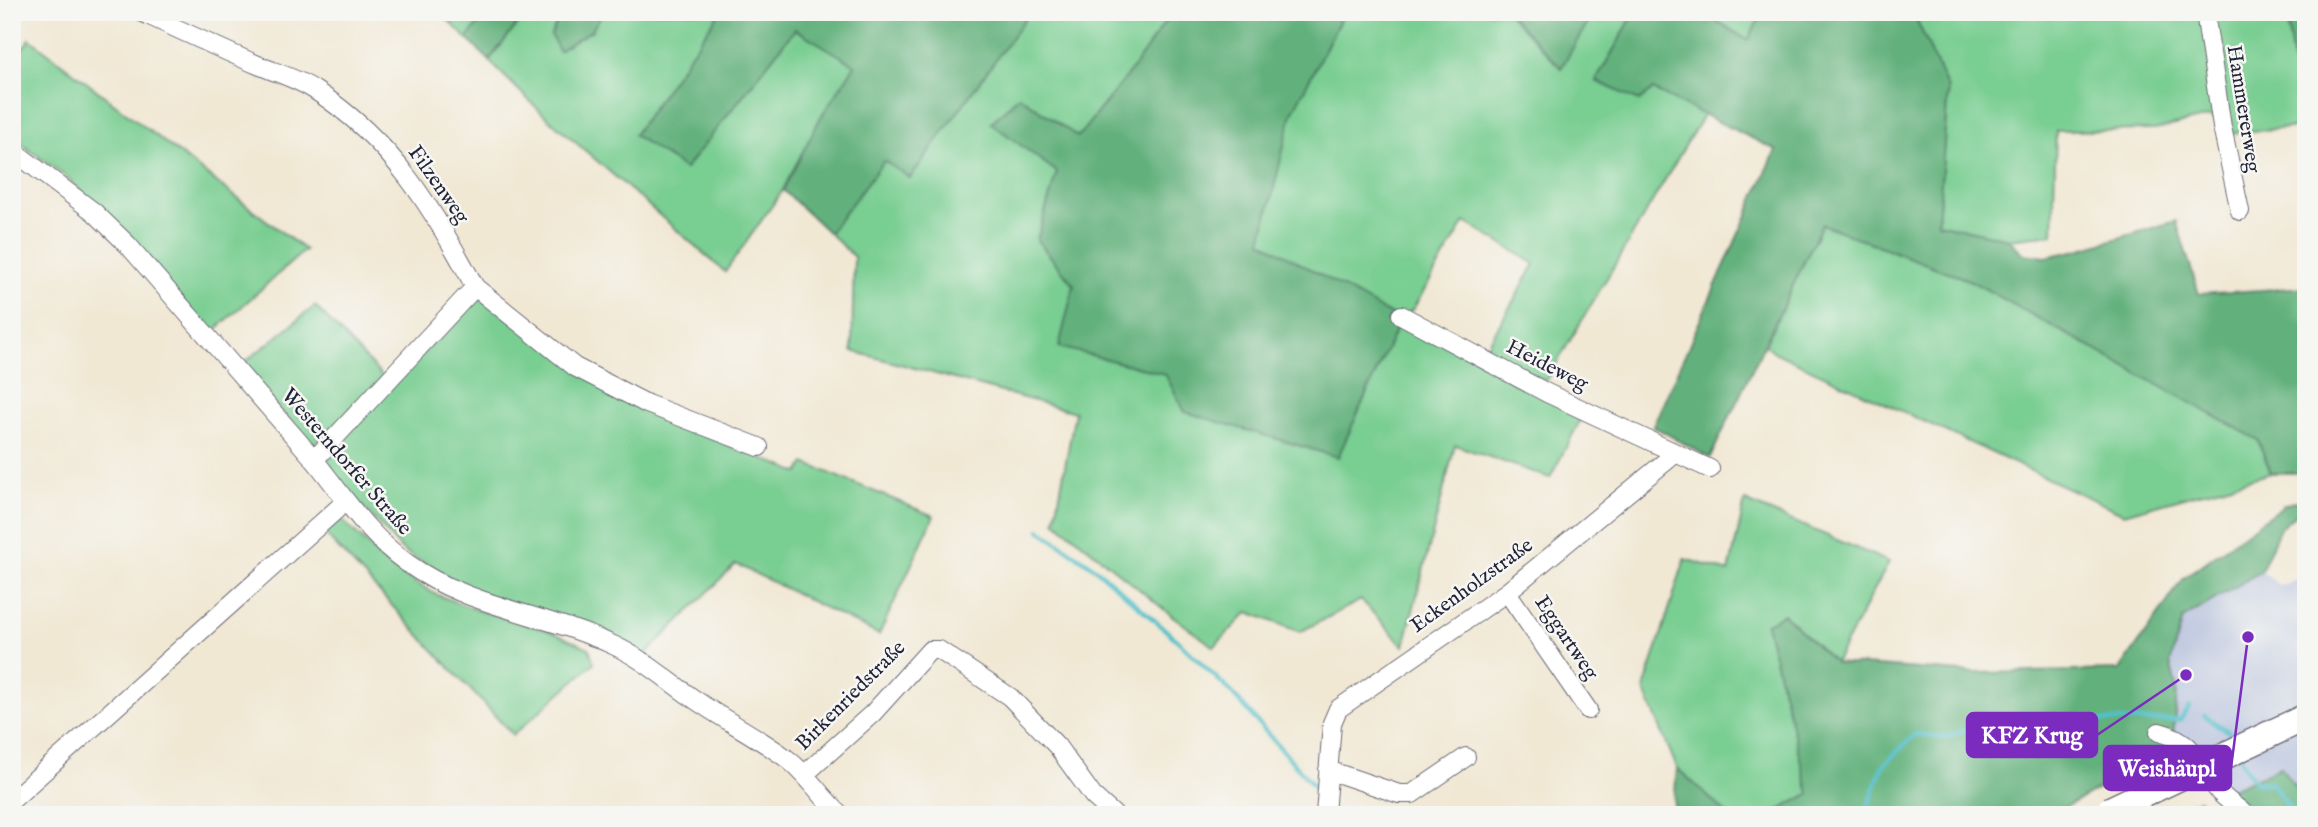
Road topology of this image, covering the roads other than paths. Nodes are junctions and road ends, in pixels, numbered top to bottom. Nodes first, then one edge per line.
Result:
1 (141, 12) edge
2 (2205, 12) edge
3 (12, 150) edge
4 (2240, 212) dead end
5 (475, 287) junction
6 (1401, 315) dead end
7 (759, 447) dead end
8 (1676, 453) junction
9 (314, 460) junction
10 (1710, 469) dead end
11 (345, 502) junction
12 (1507, 592) junction
13 (1588, 710) dead end
14 (2306, 718) edge
15 (2159, 732) dead end
16 (1466, 757) dead end
17 (1328, 770) junction
18 (805, 774) junction
19 (12, 800) edge
20 (2110, 810) dead end
21 (834, 813) edge
22 (1114, 815) edge
23 (1325, 815) edge
24 (2246, 815) edge

1 - 5 street, Filzenweg
2 - 4 street, Hammererweg
3 - 9 street, Westerndorfer Straße
5 - 7 street
5 - 9 street
6 - 8 street, Heideweg
8 - 10 street, Heideweg
8 - 12 street, Eckenholzstraße
9 - 11 street, Westerndorfer Straße
11 - 18 street, Westerndorfer Straße
11 - 19 street
12 - 13 street, Eggartweg
12 - 17 street, Eckenholzstraße
14 - 20 main road, bridge
15 - 24 street
16 - 17 street
17 - 23 street, Eckenholzstraße
18 - 21 street, Westerndorfer Straße
18 - 22 street, Birkenriedstraße

